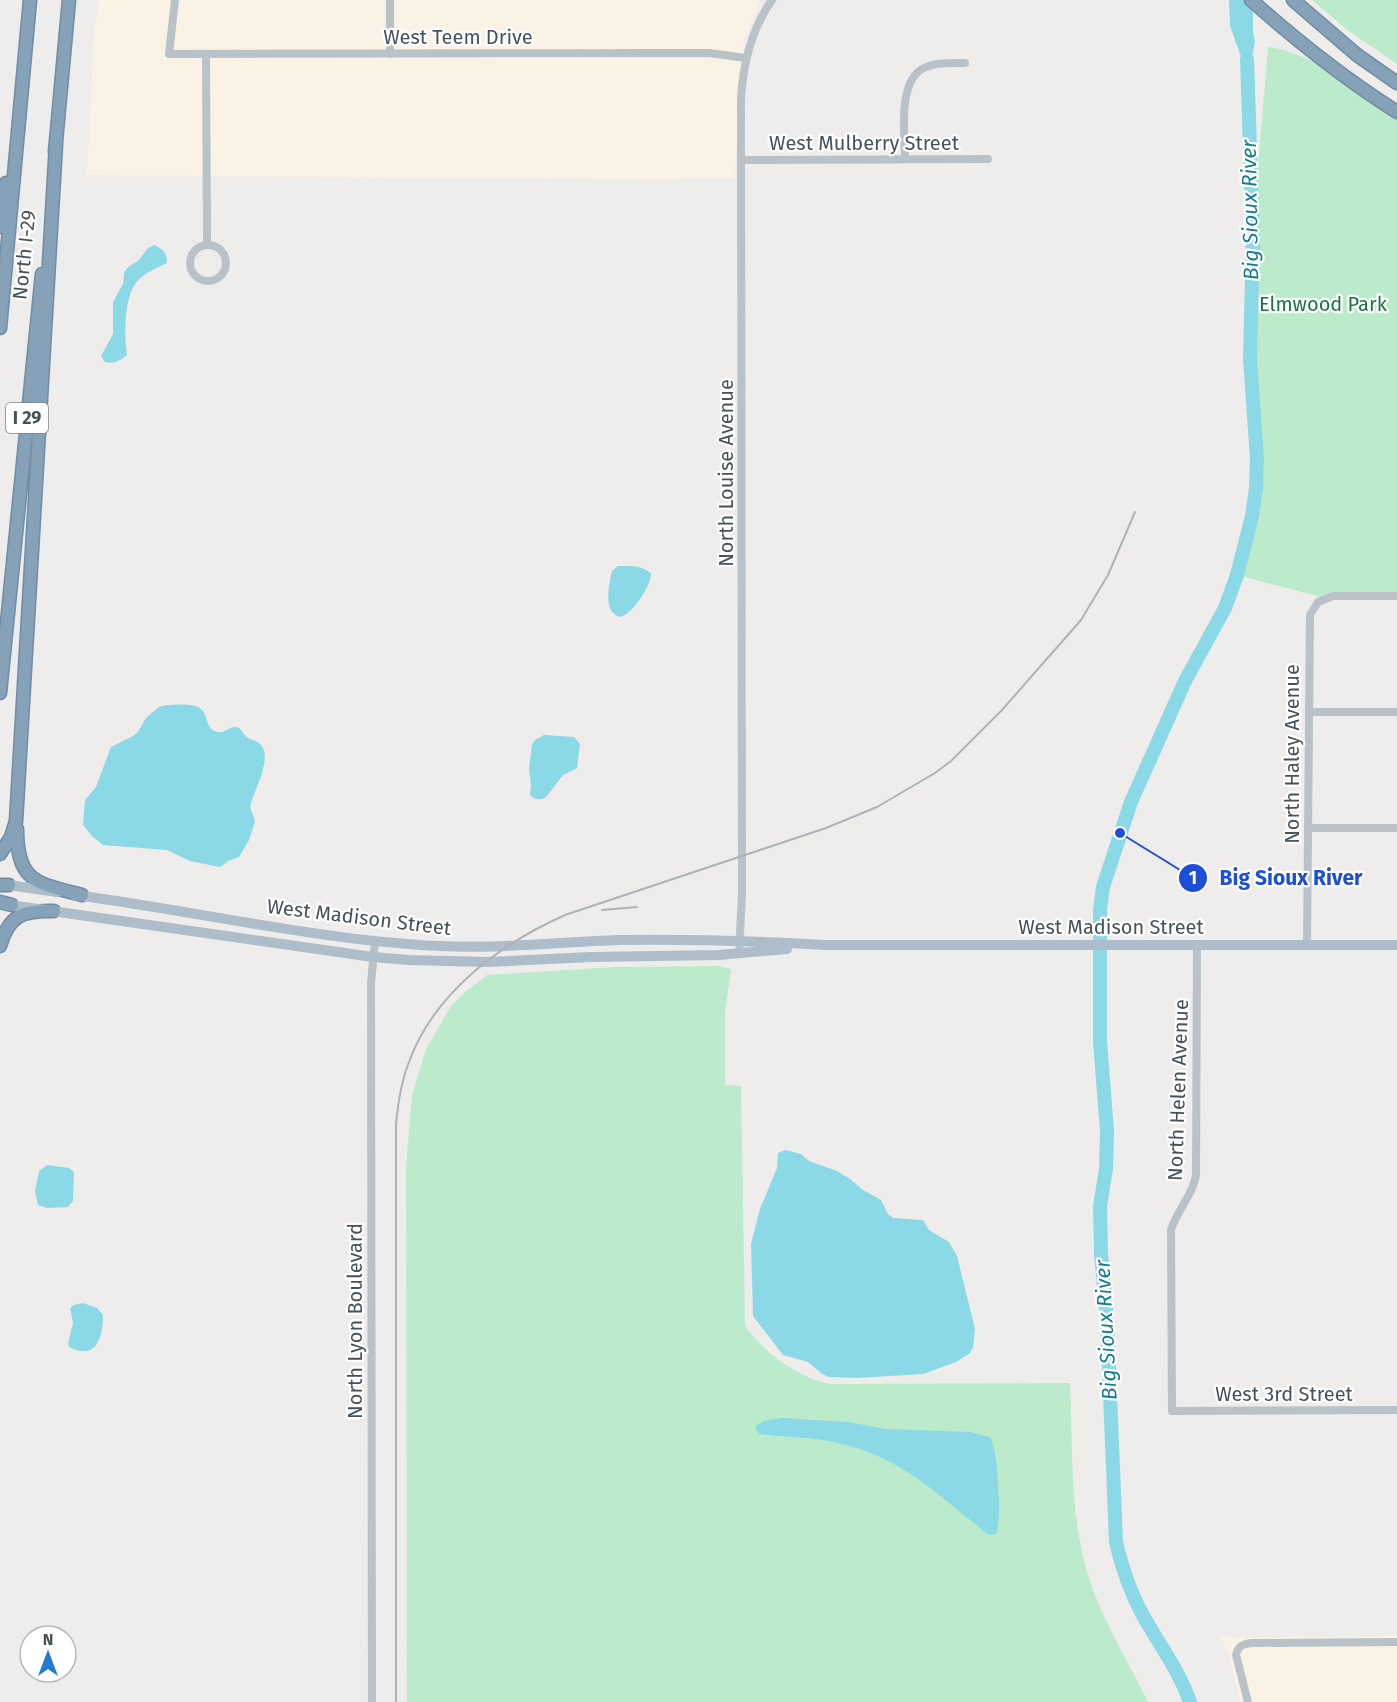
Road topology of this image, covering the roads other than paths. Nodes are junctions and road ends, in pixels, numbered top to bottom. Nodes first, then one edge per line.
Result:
1 (30, 0) edge
2 (69, 0) edge
3 (175, 0) edge
4 (390, 0) edge
5 (772, 0) edge
6 (1251, 0) edge
7 (1293, 0) edge
8 (206, 54) junction
9 (390, 54) junction
10 (746, 58) junction
11 (965, 63) dead end
12 (21, 81) junction
13 (1397, 83) edge
14 (1397, 112) edge
15 (56, 144) junction
16 (904, 159) junction
17 (988, 159) dead end
18 (741, 160) junction
19 (0, 227) edge
20 (207, 245) junction
21 (0, 328) edge
22 (1397, 596) edge
23 (0, 693) edge
24 (1309, 712) junction
25 (1397, 712) edge
26 (16, 798) junction
27 (1308, 828) junction
28 (1397, 828) edge
29 (0, 854) edge
30 (3, 885) edge
31 (82, 895) junction
32 (4, 903) edge
33 (54, 911) junction
34 (740, 940) junction
35 (375, 941) junction
36 (824, 945) junction
37 (1197, 945) junction
38 (1306, 945) junction
39 (1397, 945) edge
40 (0, 946) edge
41 (739, 953) junction
42 (373, 957) junction
43 (1397, 1410) edge
44 (1172, 1412) joint
45 (1397, 1642) edge
46 (372, 1702) edge
47 (1248, 1702) edge

1 - 12 highway, North I-29
2 - 15 highway, North I-29 / I 29
3 - 8 street, West Teem Drive
4 - 9 street
5 - 10 street, North Louise Avenue
6 - 14 highway
7 - 13 highway
8 - 9 street, West Teem Drive
8 - 20 street
9 - 10 street, West Teem Drive
10 - 18 street, North Louise Avenue
11 - 16 street
12 - 19 highway
12 - 21 highway, North I-29
15 - 23 highway, North I-29 / I 29
15 - 26 highway
16 - 17 street, West Mulberry Street
16 - 18 street, West Mulberry Street
18 - 34 street, North Louise Avenue
20 - 20 street
22 - 24 street, North Haley Avenue
24 - 25 street
24 - 27 street, North Haley Avenue
26 - 29 highway
26 - 31 highway
27 - 28 street
27 - 38 street, North Haley Avenue
30 - 31 main road, West Madison Street
31 - 35 main road, West Madison Street
32 - 33 main road, West Madison Street
33 - 40 highway
33 - 42 main road, West Madison Street
34 - 35 main road, West Madison Street
34 - 36 main road, West Madison Street
34 - 41 street, North Louise Avenue
35 - 42 street, North Lyon Boulevard
36 - 37 main road, West Madison Street
36 - 41 main road, West Madison Street
37 - 38 main road, West Madison Street
37 - 44 street, North Helen Avenue
38 - 39 main road, West Madison Street
41 - 42 main road, West Madison Street
42 - 46 street, North Lyon Boulevard
43 - 44 street, West 3rd Street
45 - 47 street

